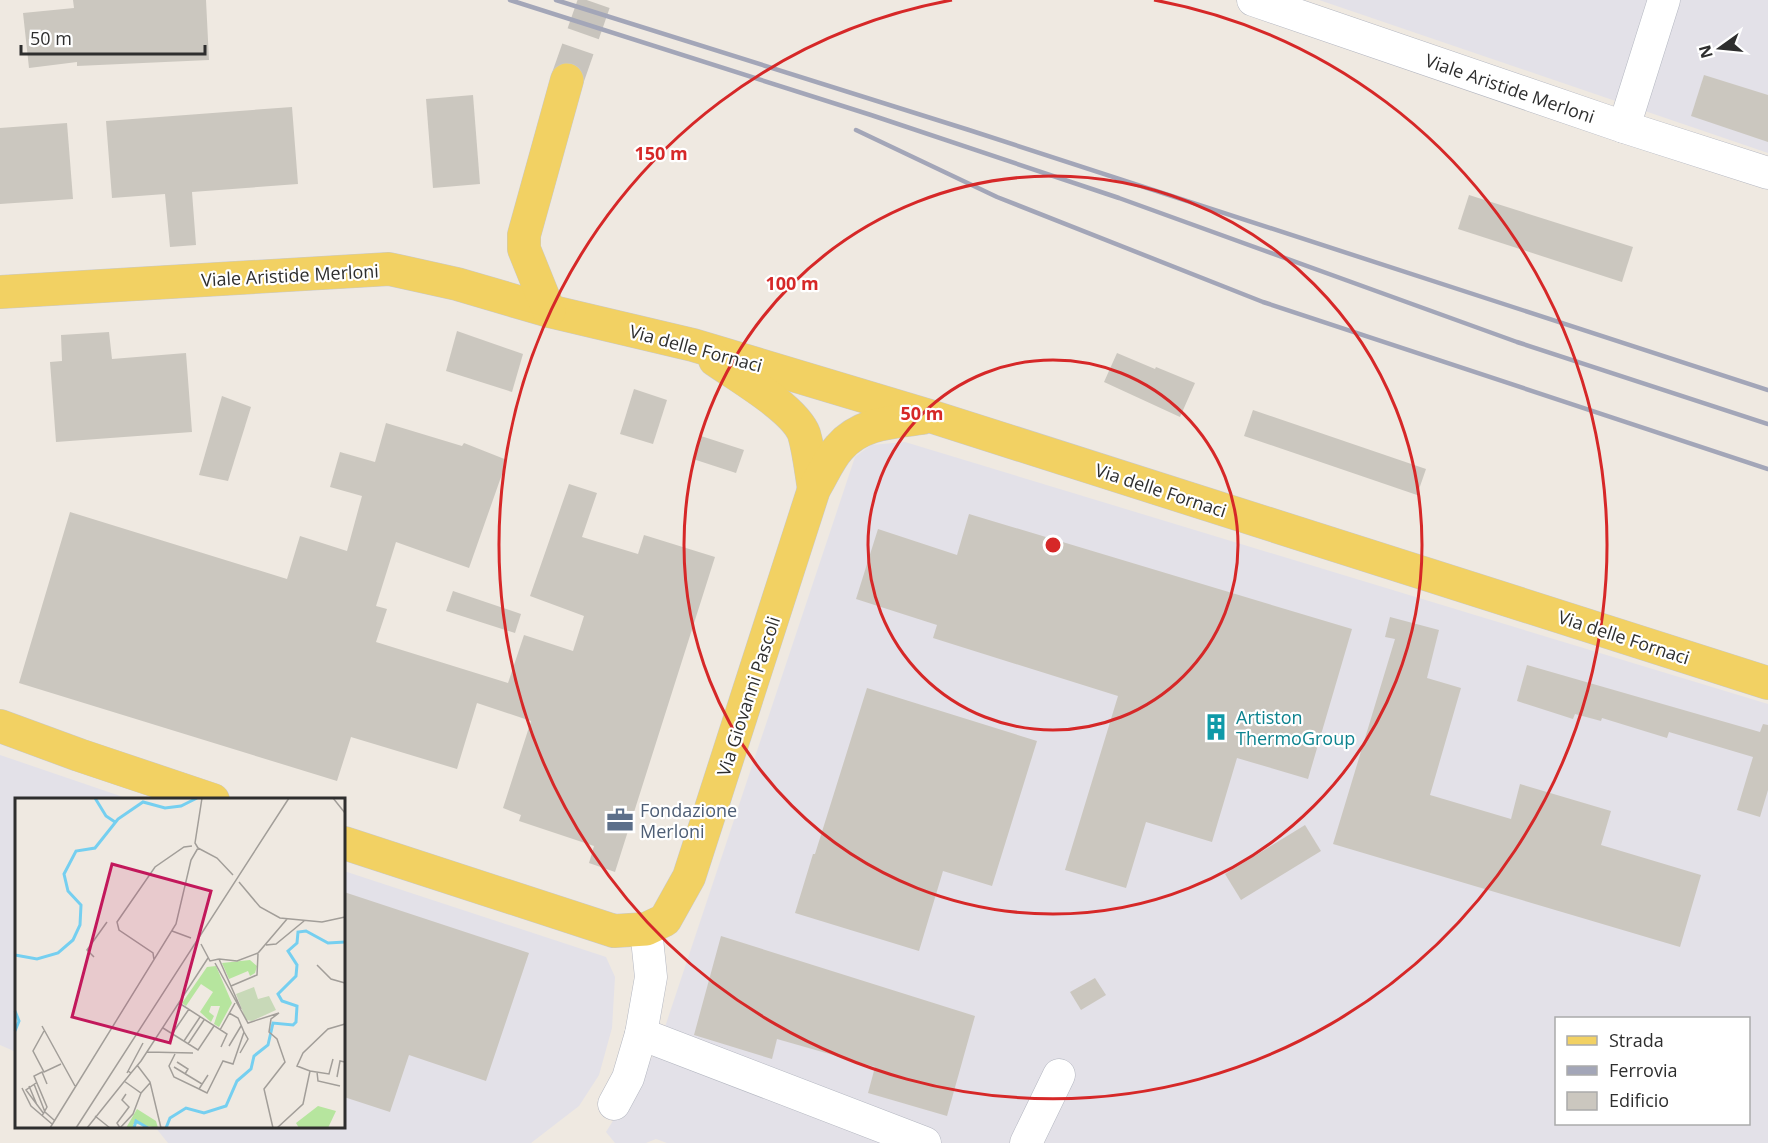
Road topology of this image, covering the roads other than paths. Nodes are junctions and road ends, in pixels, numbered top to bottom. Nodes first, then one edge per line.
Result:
1 (1253, 0) edge
2 (1655, 2) edge
3 (1308, 9) edge
4 (567, 80) tunnel mouth
5 (1624, 127) junction
6 (1768, 173) edge
7 (0, 292) edge
8 (549, 311) junction
9 (693, 345) junction
10 (933, 417) junction
11 (814, 489) junction
12 (1768, 683) edge
13 (0, 726) edge
14 (207, 798) edge
15 (345, 843) edge
16 (646, 929) junction
17 (642, 1034) junction
18 (1059, 1075) dead end
19 (614, 1104) dead end
20 (925, 1143) edge
21 (1026, 1143) edge

1 - 3 street, Viale Aristide Merloni
2 - 5 street
3 - 5 street, Viale Aristide Merloni
4 - 8 main road
5 - 6 street, Viale Aristide Merloni
7 - 8 main road, Viale Aristide Merloni
8 - 9 main road, Via delle Fornaci
9 - 10 main road, Via delle Fornaci
9 - 11 main road, Via Giovanni Pascoli
10 - 11 main road, Via Giovanni Pascoli
10 - 12 main road, Via delle Fornaci
11 - 16 main road, Via Giovanni Pascoli
13 - 14 main road
15 - 16 main road
16 - 17 street
17 - 19 street
17 - 20 street
18 - 21 street

